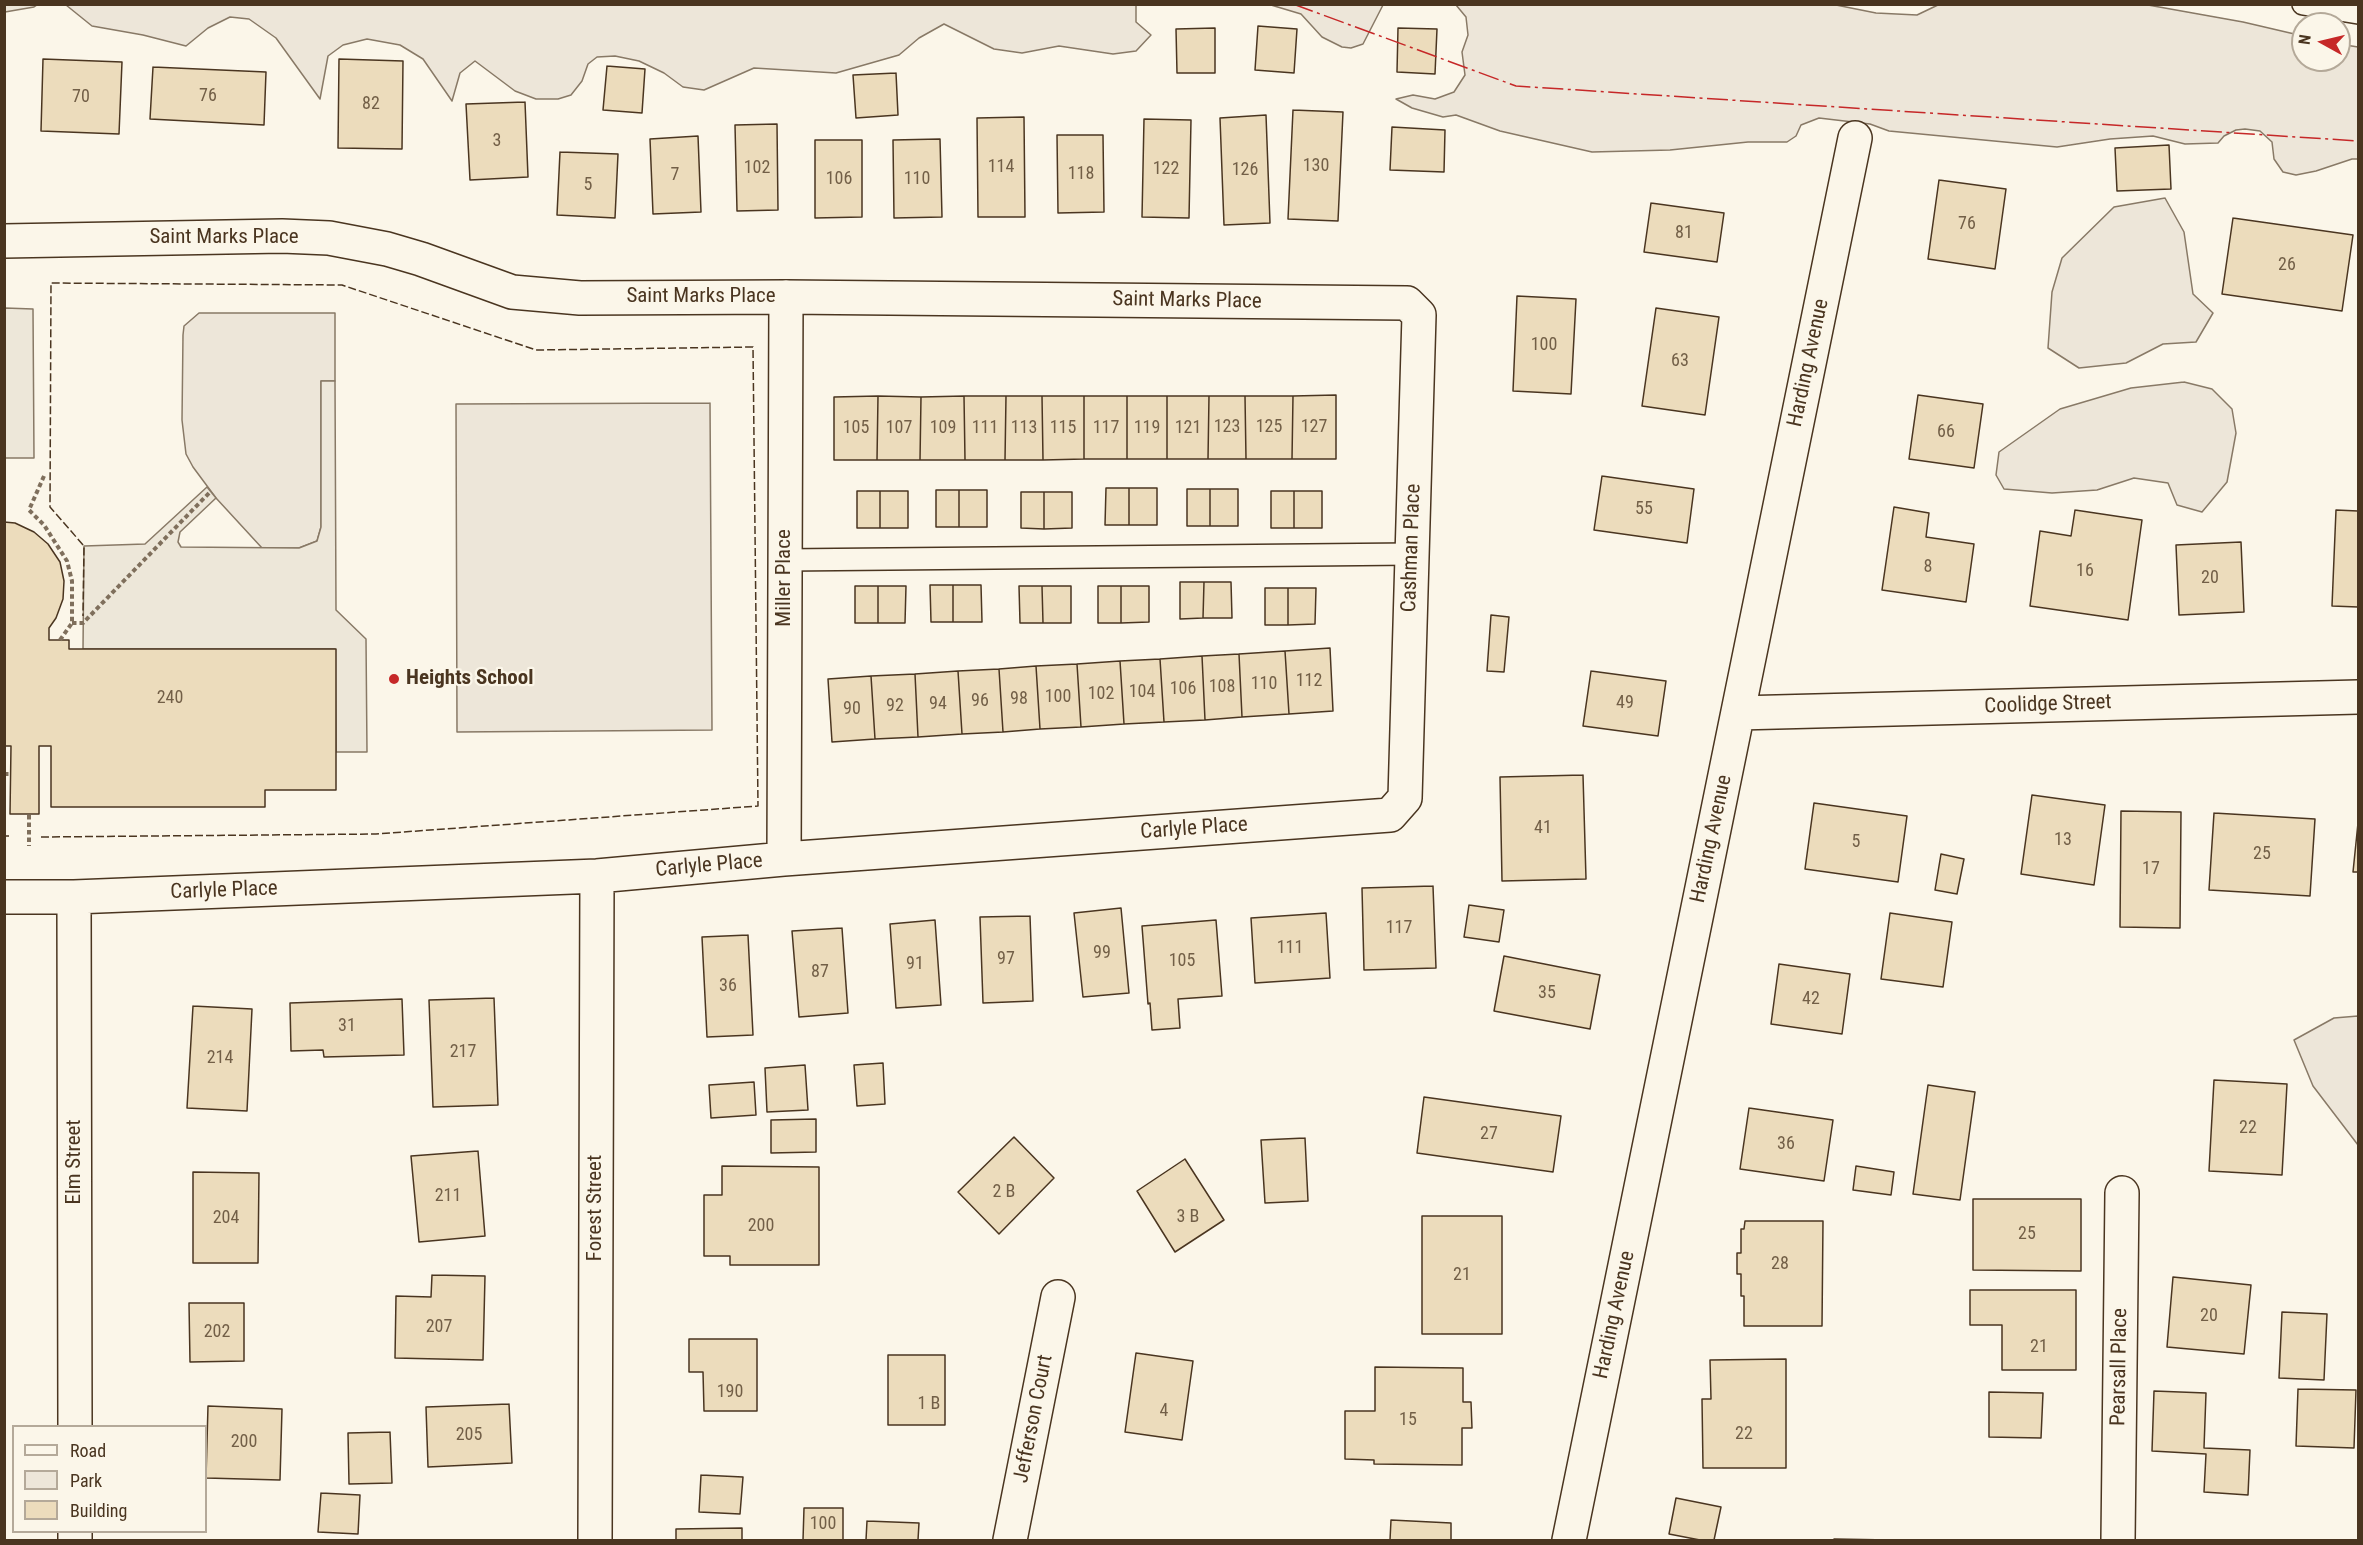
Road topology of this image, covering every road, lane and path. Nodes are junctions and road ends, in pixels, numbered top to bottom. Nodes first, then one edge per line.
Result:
1 (2303, 4) edge
2 (2326, 6) edge
3 (2358, 13) edge
4 (1855, 138) dead end
5 (4, 240) edge
6 (786, 297) junction
7 (1407, 303) joint
8 (44, 476) dead end
9 (210, 492) dead end
10 (1412, 554) junction
11 (785, 560) junction
12 (72, 623) junction
13 (60, 640) dead end
14 (2358, 697) edge
15 (1738, 713) junction
16 (4, 774) edge
17 (11, 774) dead end
18 (1405, 798) joint
19 (28, 814) dead end
20 (29, 846) dead end
21 (784, 859) junction
22 (597, 876) junction
23 (4, 897) edge
24 (74, 897) junction
25 (2122, 1193) dead end
26 (1058, 1297) dead end
27 (75, 1425) edge
28 (595, 1540) edge
29 (1010, 1540) edge
30 (1569, 1540) edge
31 (2118, 1540) edge

1 - 2 lane
2 - 3 lane
4 - 15 street, Harding Avenue
5 - 6 street, Saint Marks Place
6 - 7 street, Saint Marks Place
6 - 11 street, Miller Place
7 - 10 street, Cashman Place
8 - 12 path
9 - 12 path
10 - 11 lane
10 - 18 street, Cashman Place
11 - 21 street, Miller Place
12 - 13 path
14 - 15 street, Coolidge Street
15 - 30 street, Harding Avenue
16 - 17 path
18 - 21 street, Carlyle Place
19 - 20 path
21 - 22 street, Carlyle Place
22 - 24 street, Carlyle Place
22 - 28 street, Forest Street
23 - 24 street, Carlyle Place
24 - 27 street, Elm Street
25 - 31 street, Pearsall Place
26 - 29 street, Jefferson Court

